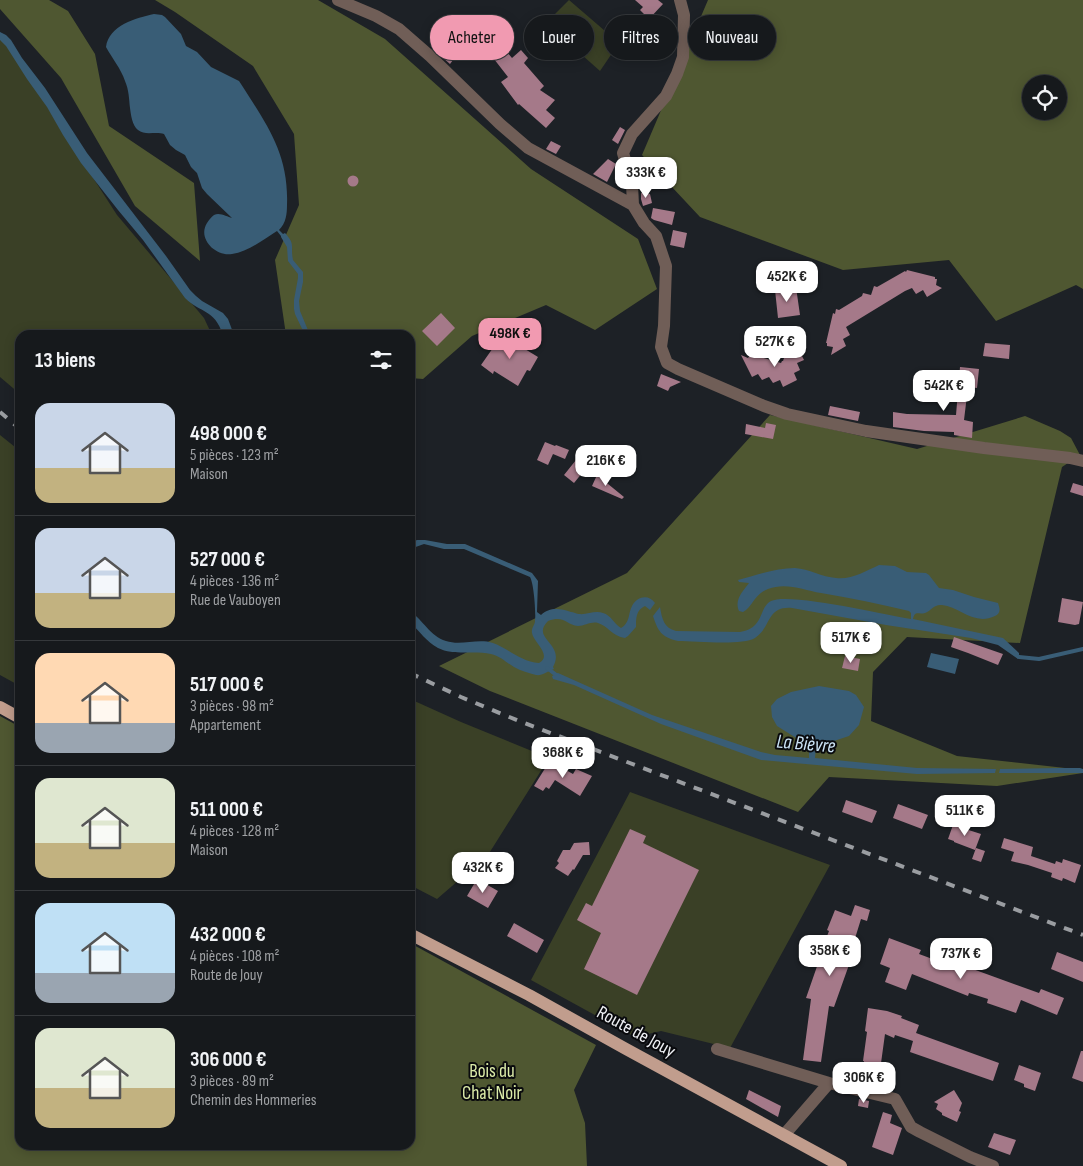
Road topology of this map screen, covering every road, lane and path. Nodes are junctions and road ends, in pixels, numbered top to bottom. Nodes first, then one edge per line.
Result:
1 (338, 0) edge
2 (680, 0) edge
3 (633, 205) junction
4 (1083, 462) edge
5 (0, 707) edge
6 (15, 715) edge
7 (415, 937) edge
8 (718, 1049) dead end
9 (829, 1083) junction
10 (784, 1135) junction
11 (841, 1166) edge
12 (993, 1166) edge

1 - 3 street
2 - 3 street
3 - 4 street
5 - 6 main road
7 - 10 main road, Route de Jouy
8 - 9 street
9 - 10 street
9 - 12 street
10 - 11 main road, Route de Jouy

